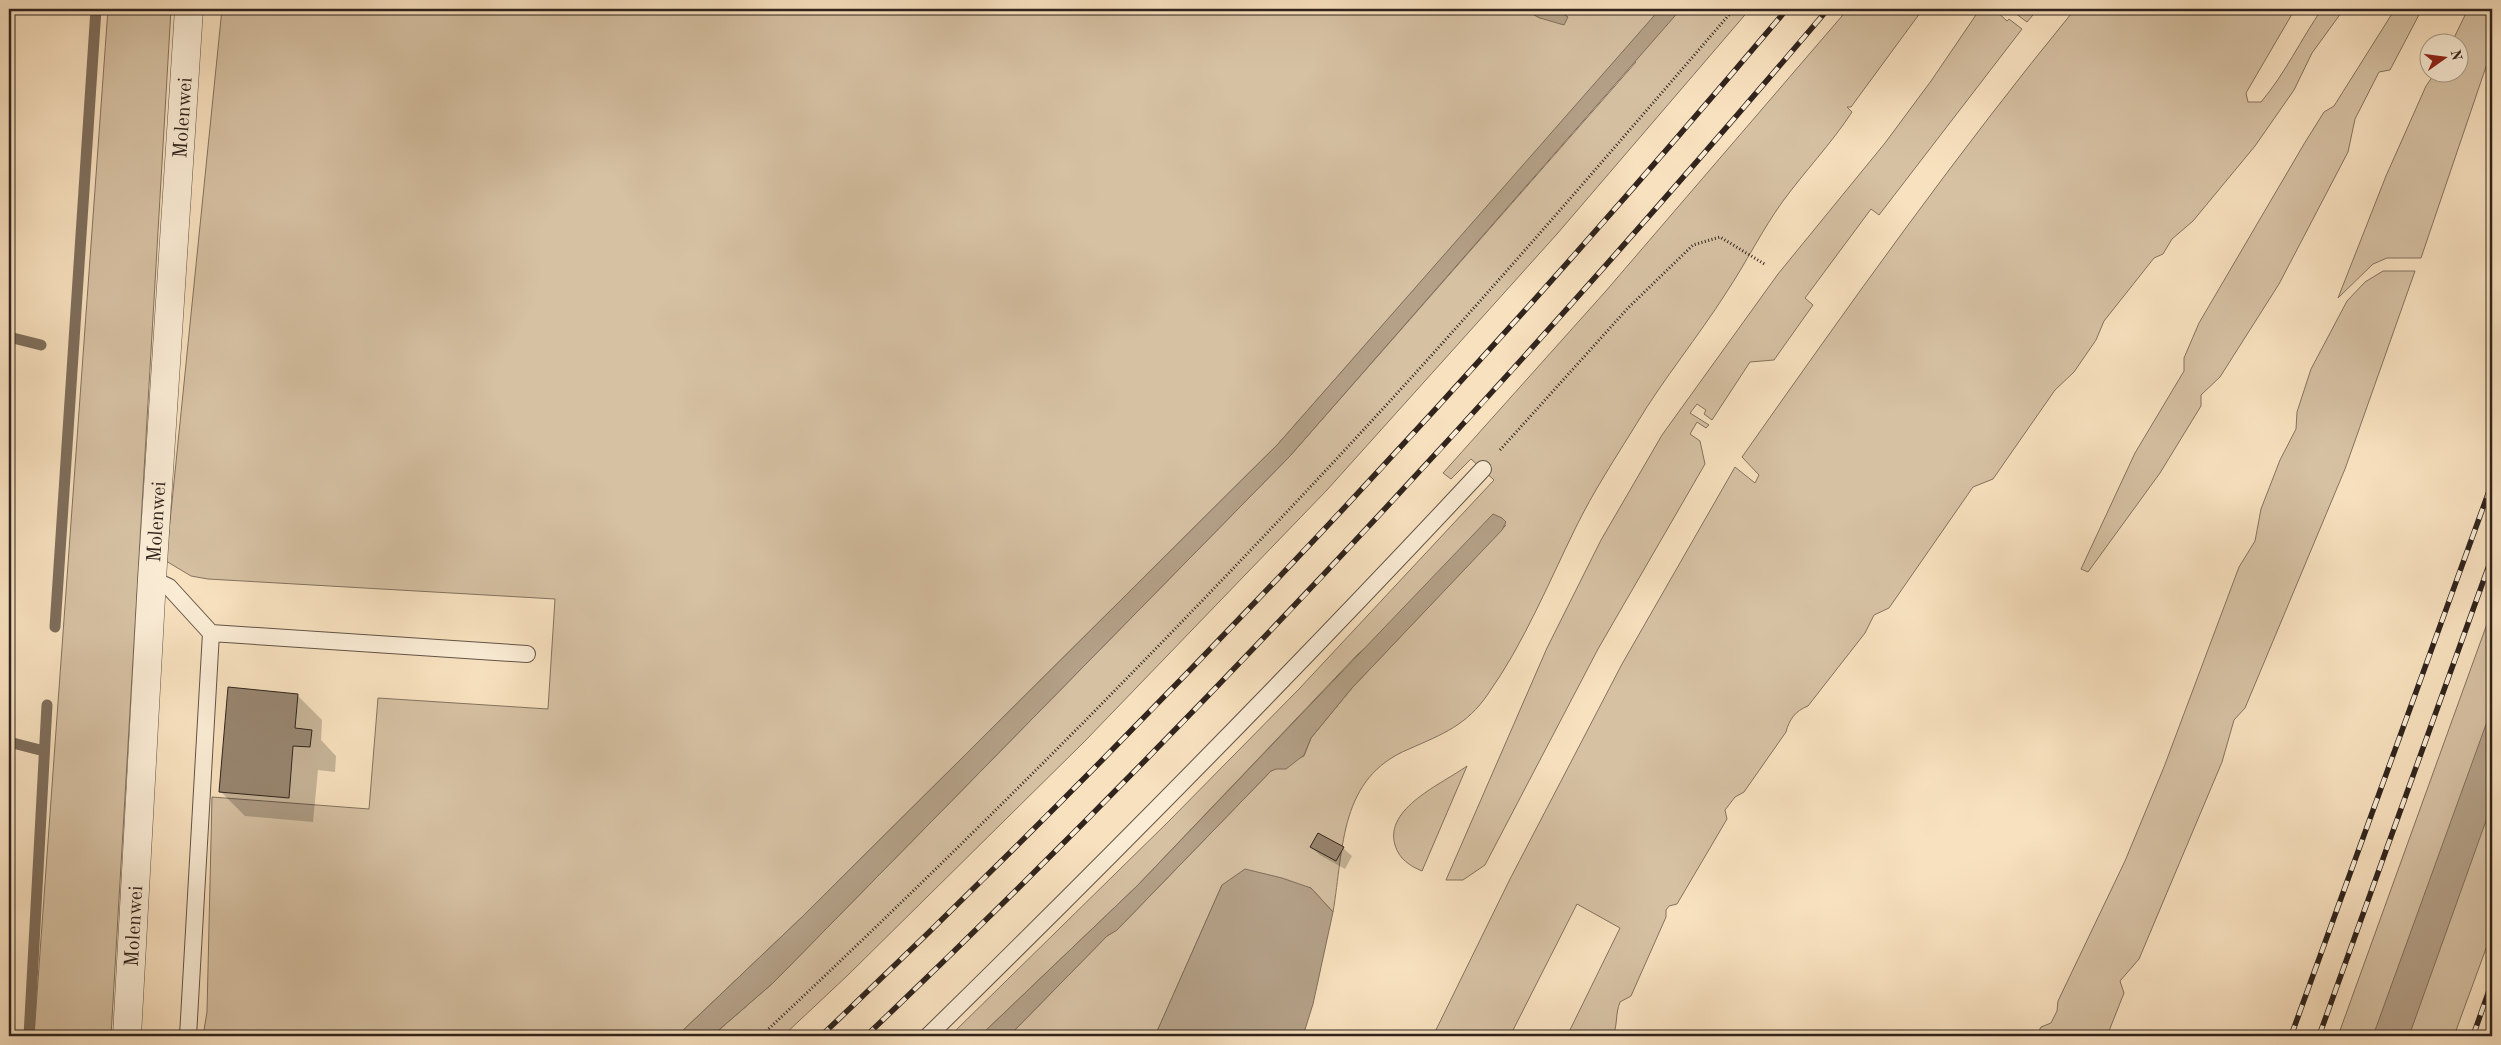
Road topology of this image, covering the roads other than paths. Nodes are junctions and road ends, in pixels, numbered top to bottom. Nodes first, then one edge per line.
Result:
1 (189, 9) edge
2 (1483, 469) road end
3 (152, 580) junction
4 (211, 633) junction
5 (527, 654) dead end
6 (127, 1036) edge
7 (188, 1036) edge
8 (928, 1036) edge

1 - 3 street, Molenwei
2 - 8 lane
3 - 4 lane
3 - 6 street, Molenwei
4 - 5 lane
4 - 7 lane

